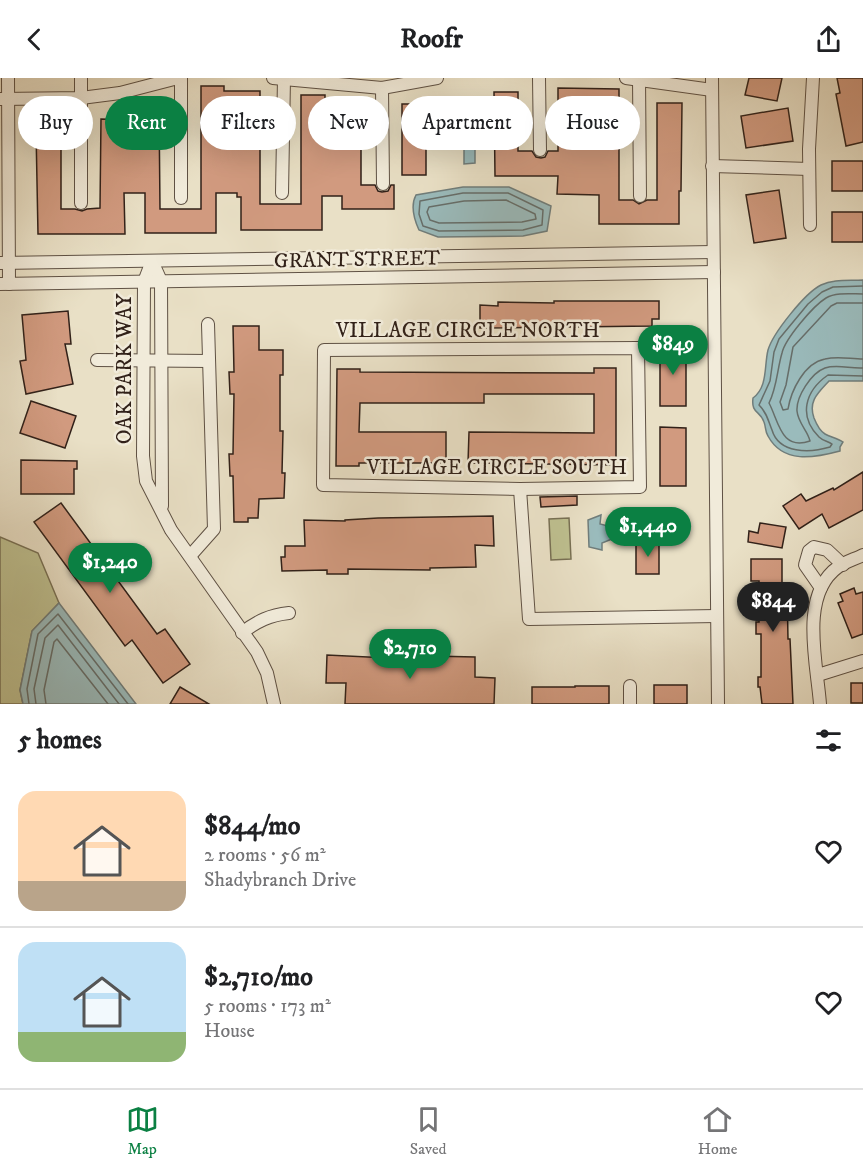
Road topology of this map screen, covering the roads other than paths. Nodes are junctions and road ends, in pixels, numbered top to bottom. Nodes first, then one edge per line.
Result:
1 (8, 78) edge
2 (81, 78) edge
3 (179, 78) edge
4 (437, 78) edge
5 (539, 78) edge
6 (626, 78) edge
7 (813, 78) edge
8 (280, 79) edge
9 (639, 80) edge
10 (712, 84) edge
11 (382, 88) junction
12 (81, 96) edge
13 (93, 96) edge
14 (4, 99) edge
15 (81, 150) edge
16 (540, 150) dead end
17 (712, 166) junction
18 (809, 169) junction
19 (383, 184) dead end
20 (282, 193) dead end
21 (640, 196) dead end
22 (181, 198) dead end
23 (81, 203) dead end
24 (810, 225) dead end
25 (714, 252) junction
26 (152, 261) junction
27 (4, 263) edge
28 (714, 272) junction
29 (161, 281) junction
30 (144, 282) junction
31 (4, 284) edge
32 (208, 324) dead end
33 (638, 348) joint
34 (97, 360) dead end
35 (144, 360) junction
36 (162, 360) junction
37 (209, 361) junction
38 (323, 485) joint
39 (519, 489) junction
40 (162, 513) junction
41 (863, 555) edge
42 (190, 556) junction
43 (843, 565) junction
44 (821, 588) junction
45 (289, 613) dead end
46 (717, 616) junction
47 (242, 633) junction
48 (863, 661) edge
49 (818, 675) junction
50 (630, 686) dead end
51 (274, 704) edge
52 (630, 704) edge
53 (718, 704) edge
54 (820, 704) edge

1 - 14 street
2 - 12 street
3 - 13 street
3 - 22 street
4 - 11 street
5 - 16 street
6 - 9 street
7 - 18 street
8 - 11 street
8 - 20 street
9 - 10 street
9 - 21 street
10 - 17 street
11 - 19 street
14 - 27 street
15 - 23 street
17 - 18 street
17 - 25 street
18 - 24 street
25 - 26 street, GRANT STREET
25 - 28 street
26 - 27 street, GRANT STREET
26 - 29 street, OAK PARK WAY
26 - 30 street, OAK PARK WAY
27 - 31 street
28 - 29 street, GRANT STREET
28 - 46 street
29 - 30 street, GRANT STREET
29 - 36 street, OAK PARK WAY
30 - 31 street, GRANT STREET
30 - 35 street, OAK PARK WAY
32 - 37 street
33 - 38 street, VILLAGE CIRCLE NORTH
33 - 39 street, VILLAGE CIRCLE SOUTH
34 - 35 street
35 - 36 street
35 - 40 street, OAK PARK WAY
36 - 37 street
36 - 40 street, OAK PARK WAY
37 - 42 street
38 - 39 street, VILLAGE CIRCLE SOUTH
39 - 46 street
40 - 42 street, OAK PARK WAY
41 - 43 street
42 - 47 street, OAK PARK WAY
43 - 44 street
43 - 44 street
44 - 49 street
45 - 47 street
46 - 53 street
47 - 51 street, OAK PARK WAY
48 - 49 street
49 - 54 street
50 - 52 street

